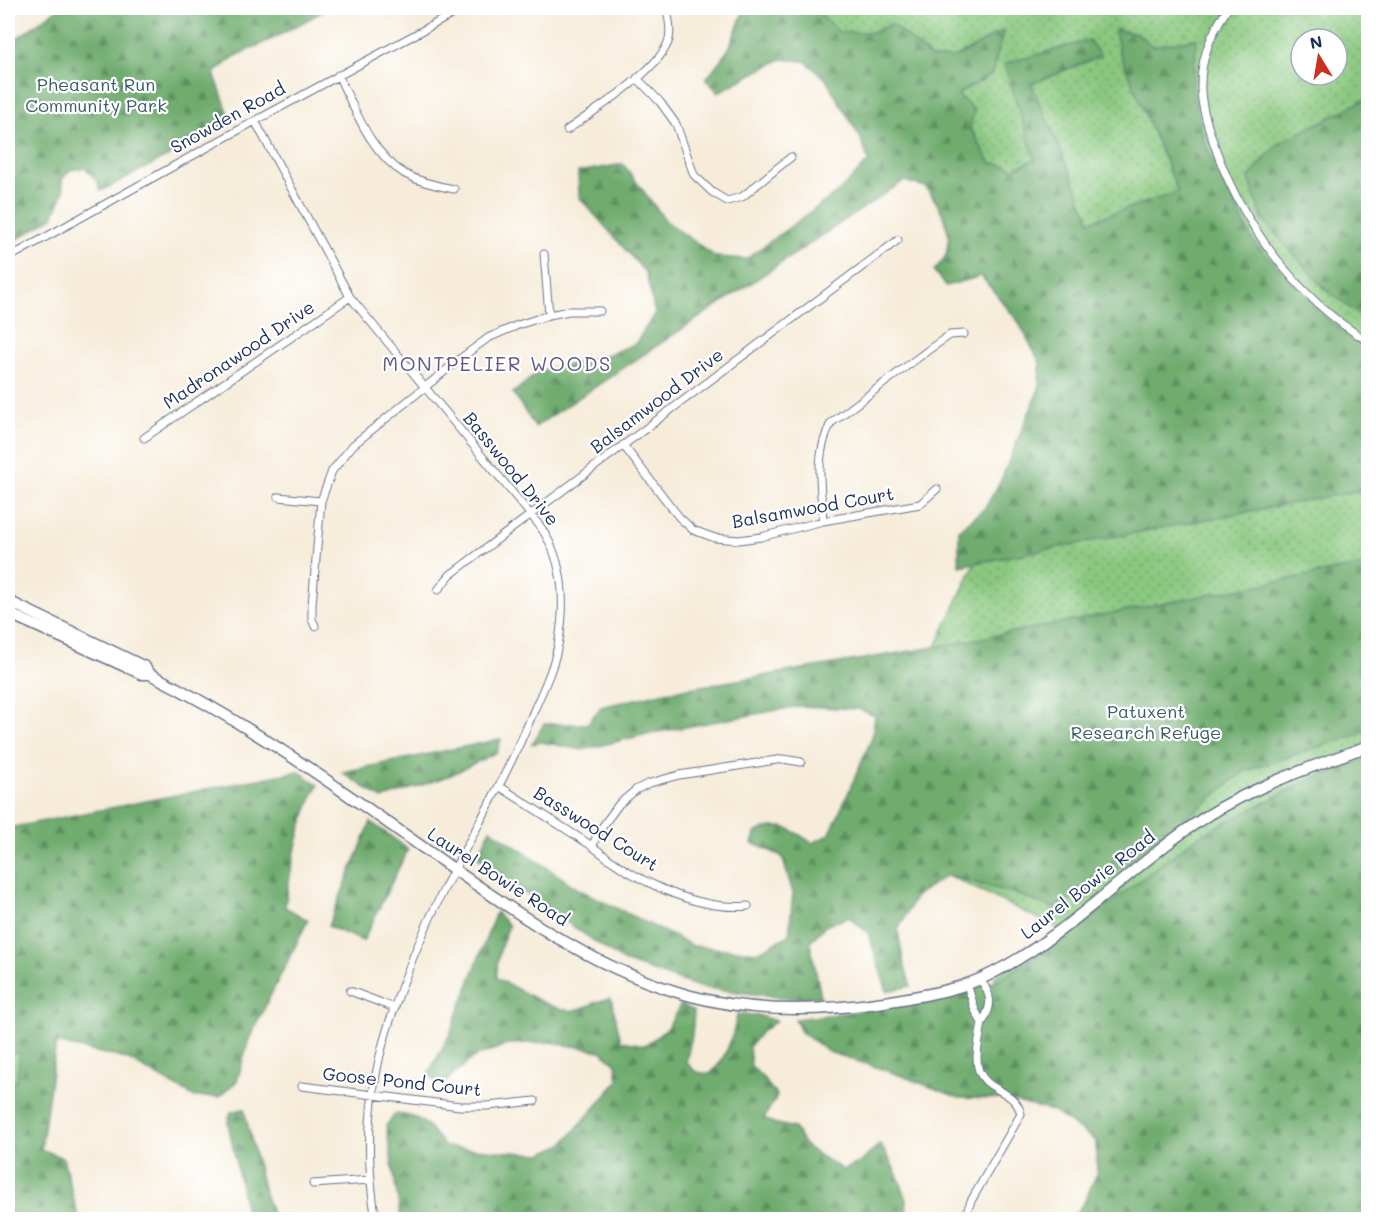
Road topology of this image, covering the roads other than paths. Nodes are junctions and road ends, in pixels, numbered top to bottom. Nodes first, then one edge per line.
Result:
1 (464, 8) edge
2 (666, 8) edge
3 (1228, 8) edge
4 (450, 10) edge
5 (338, 75) junction
6 (637, 78) junction
7 (255, 120) junction
8 (567, 130) dead end
9 (791, 157) dead end
10 (454, 189) dead end
11 (898, 240) dead end
12 (544, 254) dead end
13 (8, 258) edge
14 (350, 297) junction
15 (600, 311) dead end
16 (549, 315) junction
17 (964, 334) dead end
18 (1368, 341) edge
19 (425, 388) junction
20 (144, 438) dead end
21 (623, 444) junction
22 (937, 489) dead end
23 (278, 497) dead end
24 (321, 501) junction
25 (530, 515) junction
26 (824, 521) junction
27 (438, 590) dead end
28 (8, 600) edge
29 (8, 613) edge
30 (315, 626) dead end
31 (150, 674) junction
32 (1368, 746) edge
33 (801, 762) dead end
34 (499, 786) junction
35 (592, 846) junction
36 (454, 870) junction
37 (748, 906) dead end
38 (980, 979) junction
39 (967, 984) junction
40 (350, 992) dead end
41 (395, 1008) junction
42 (982, 1023) junction
43 (302, 1086) dead end
44 (373, 1095) junction
45 (535, 1101) dead end
46 (370, 1180) junction
47 (313, 1184) dead end
48 (376, 1220) edge
49 (964, 1220) edge

1 - 4 street, Snowden Road
2 - 6 street
3 - 18 street
4 - 5 street, Snowden Road
5 - 7 street, Snowden Road
5 - 10 street
6 - 8 street
6 - 9 street
7 - 13 street, Snowden Road
7 - 14 street, Basswood Drive
11 - 21 street, Balsamwood Drive
12 - 16 street
14 - 19 street, Basswood Drive
14 - 20 street, Madronawood Drive
15 - 16 street
16 - 19 street
17 - 26 street
19 - 24 street
19 - 25 street, Basswood Drive
21 - 25 street, Balsamwood Drive
21 - 26 street, Balsamwood Court
22 - 26 street, Balsamwood Court
23 - 24 street
24 - 30 street
25 - 27 street, Balsamwood Drive
25 - 34 street, Basswood Drive
28 - 31 main road, Laurel Bowie Road
29 - 31 main road, Laurel Bowie Road
31 - 36 main road, Laurel Bowie Road
32 - 38 main road, Laurel Bowie Road
33 - 35 street
34 - 35 street, Basswood Court
34 - 36 street, Basswood Drive
35 - 37 street, Basswood Court
36 - 39 main road, Laurel Bowie Road
36 - 41 street, Basswood Drive
38 - 39 main road, Laurel Bowie Road
38 - 42 street
39 - 42 street
40 - 41 street
41 - 44 street, Basswood Drive
42 - 49 street
43 - 44 street, Goose Pond Court
44 - 45 street, Goose Pond Court
44 - 46 street, Basswood Drive
46 - 47 street
46 - 48 street, Basswood Drive

